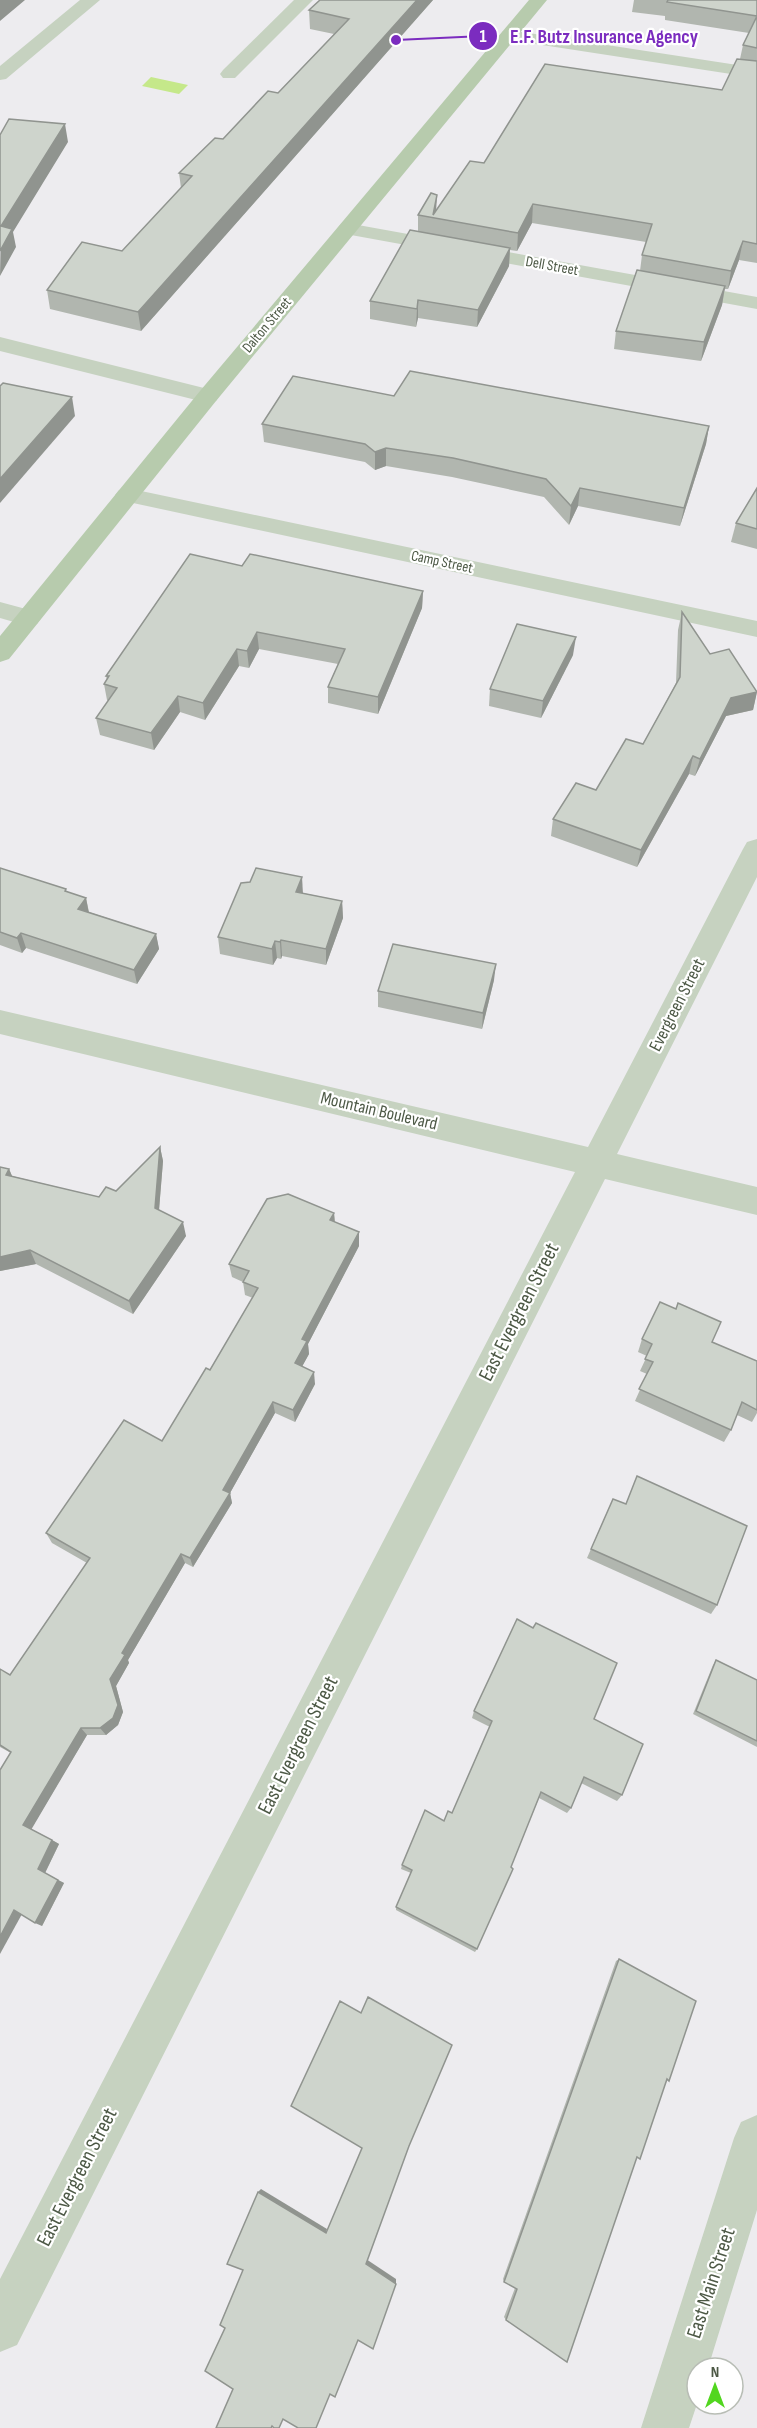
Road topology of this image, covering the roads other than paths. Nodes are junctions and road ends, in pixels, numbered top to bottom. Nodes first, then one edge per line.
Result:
1 (91, 0) edge
2 (304, 0) edge
3 (538, 0) edge
4 (509, 36) junction
5 (757, 73) edge
6 (229, 74) dead end
7 (0, 75) edge
8 (347, 229) junction
9 (757, 303) edge
10 (0, 344) edge
11 (208, 396) junction
12 (127, 495) junction
13 (0, 610) edge
14 (28, 618) junction
15 (757, 629) edge
16 (0, 653) edge
17 (757, 849) edge
18 (0, 1022) edge
19 (596, 1161) junction
20 (757, 1201) edge
21 (757, 2138) edge
22 (0, 2328) edge
23 (665, 2428) edge

1 - 7 street
2 - 6 street
3 - 4 main road, Dalton Street
4 - 5 street
4 - 8 main road, Dalton Street
8 - 9 street, Dell Street
8 - 11 main road, Dalton Street
10 - 11 street
11 - 12 main road, Dalton Street
12 - 14 main road, Dalton Street
12 - 15 street, Camp Street
13 - 14 street
14 - 16 main road, Dalton Street
17 - 19 street, Evergreen Street
18 - 19 street, Mountain Boulevard
19 - 20 street, Mountain Boulevard
19 - 22 street, East Evergreen Street
21 - 23 street, East Main Street

